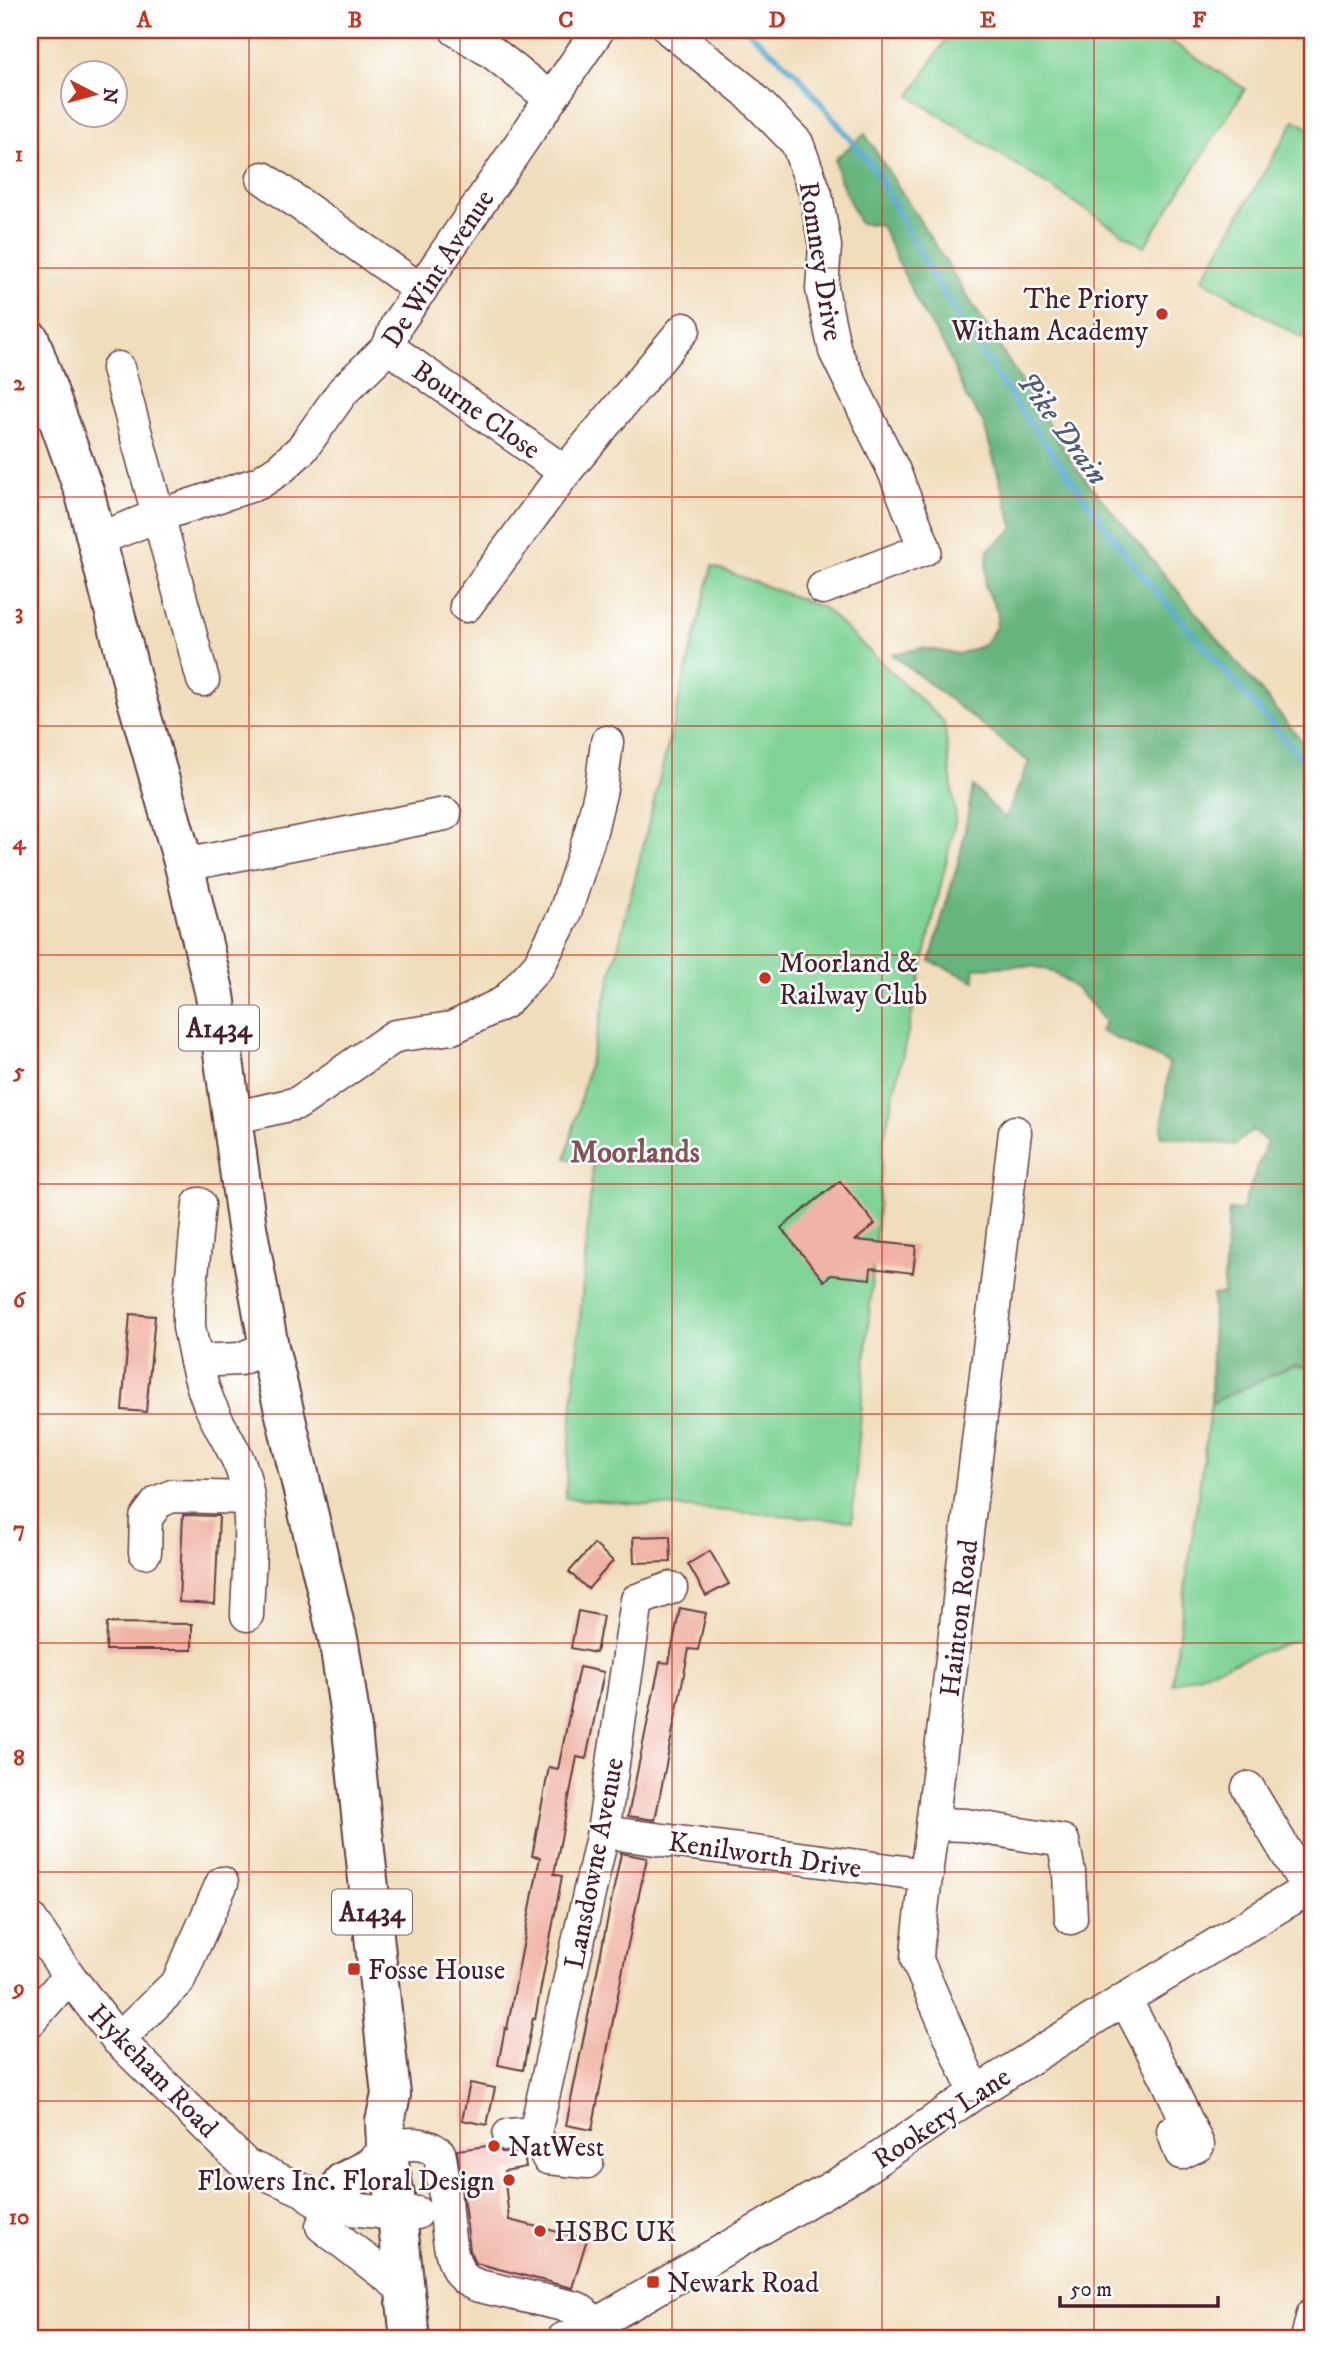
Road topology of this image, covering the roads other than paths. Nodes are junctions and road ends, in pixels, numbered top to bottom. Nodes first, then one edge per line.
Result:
1 (456, 30) edge
2 (598, 30) edge
3 (670, 30) edge
4 (550, 98) junction
5 (263, 178) dead end
6 (421, 290) junction
7 (684, 329) dead end
8 (30, 340) edge
9 (388, 347) junction
10 (118, 368) dead end
11 (565, 472) junction
12 (157, 516) junction
13 (96, 540) junction
14 (823, 588) dead end
15 (466, 606) dead end
16 (204, 680) dead end
17 (607, 742) dead end
18 (445, 814) dead end
19 (184, 865) junction
20 (232, 1118) junction
21 (1015, 1132) dead end
22 (199, 1204) dead end
23 (269, 1347) junction
24 (196, 1361) junction
25 (247, 1498) junction
26 (145, 1552) dead end
27 (671, 1588) dead end
28 (247, 1615) dead end
29 (1248, 1788) dead end
30 (933, 1824) junction
31 (603, 1832) junction
32 (927, 1875) junction
33 (222, 1883) dead end
34 (1310, 1887) edge
35 (1071, 1918) dead end
36 (30, 1919) edge
37 (69, 1976) junction
38 (1125, 1998) junction
39 (30, 2021) edge
40 (118, 2040) junction
41 (975, 2093) junction
42 (1173, 2131) dead end
43 (394, 2148) junction
44 (587, 2162) dead end
45 (343, 2182) junction
46 (305, 2190) junction
47 (405, 2204) junction
48 (322, 2226) dead end
49 (406, 2291) junction
50 (1313, 2314) edge
51 (576, 2334) edge
52 (410, 2339) edge
53 (437, 2339) edge
54 (1307, 2339) edge

1 - 4 street
2 - 4 street, De Wint Avenue
3 - 14 street, Romney Drive
4 - 6 street, De Wint Avenue
5 - 6 street
6 - 9 street, De Wint Avenue
7 - 11 street, Bourne Close
8 - 13 main road, A1434
9 - 11 street, Bourne Close
9 - 12 street, De Wint Avenue
10 - 12 street
11 - 15 street, Bourne Close
12 - 13 street, De Wint Avenue
12 - 16 street
13 - 19 main road, A1434
17 - 20 street
18 - 19 street
19 - 20 main road, A1434
20 - 23 main road, A1434
21 - 30 street, Hainton Road
22 - 24 street
23 - 24 street
23 - 43 main road, A1434
24 - 25 street
25 - 26 street
25 - 28 street
27 - 31 street, Lansdowne Avenue
29 - 34 street
30 - 32 street, Hainton Road
30 - 35 street
31 - 32 street, Kenilworth Drive
31 - 44 street, Lansdowne Avenue
32 - 41 street, Hainton Road
33 - 40 street
34 - 38 street, Rookery Lane
36 - 37 street, Hykeham Road
37 - 39 street
37 - 40 street, Hykeham Road
38 - 41 street, Rookery Lane
38 - 42 street
40 - 46 street, Hykeham Road
41 - 51 street, Rookery Lane
43 - 45 main road
43 - 47 main road, A1434
43 - 51 street
45 - 46 street
45 - 47 street
46 - 47 street, Hykeham Road
47 - 49 main road, A1434
47 - 53 main road, A1434
48 - 49 street
49 - 52 main road, A1434
50 - 54 street

